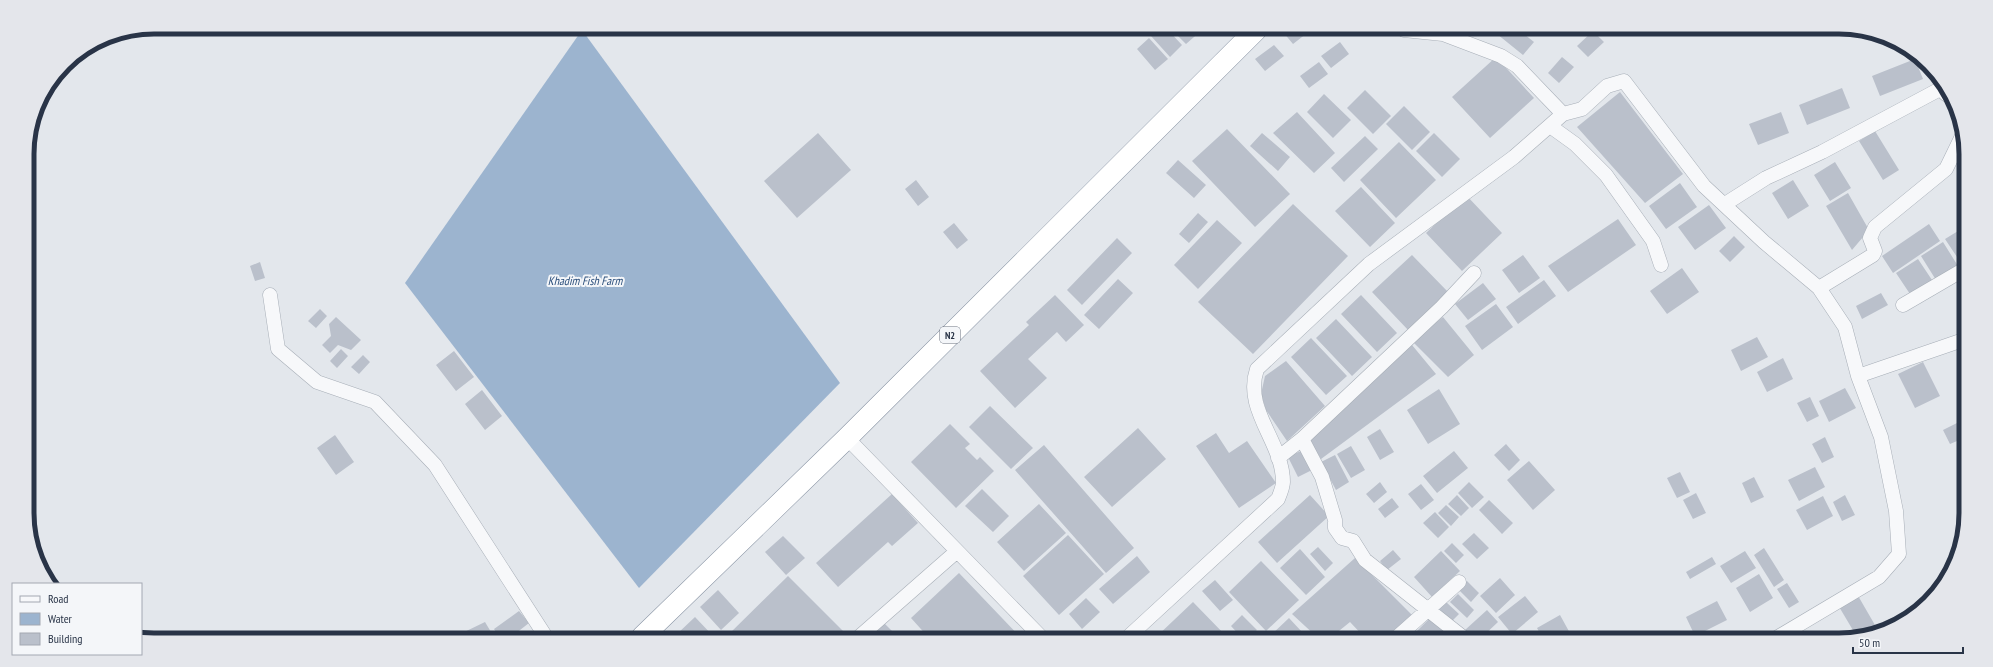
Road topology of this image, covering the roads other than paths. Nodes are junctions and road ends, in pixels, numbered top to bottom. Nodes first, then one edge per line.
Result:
1 (1252, 34) edge
2 (1443, 34) edge
3 (1940, 89) edge
4 (1563, 114) junction
5 (1550, 126) junction
6 (1958, 144) edge
7 (1725, 204) junction
8 (1661, 265) dead end
9 (1959, 272) edge
10 (1474, 273) dead end
11 (1819, 288) junction
12 (270, 295) dead end
13 (1903, 305) dead end
14 (1959, 341) edge
15 (1858, 376) junction
16 (847, 438) junction
17 (1302, 439) junction
18 (1278, 458) junction
19 (956, 552) junction
20 (1458, 582) dead end
21 (1427, 608) junction
22 (543, 633) edge
23 (646, 633) edge
24 (864, 633) edge
25 (1037, 633) edge
26 (1132, 633) edge
27 (1401, 633) edge
28 (1458, 633) edge
29 (1785, 633) edge

1 - 16 highway, N2
2 - 4 street
3 - 7 street
4 - 5 street
4 - 7 street
5 - 8 street
5 - 18 street
6 - 11 street
7 - 11 street
9 - 13 street
10 - 17 street
11 - 15 street
12 - 22 street
14 - 15 street
15 - 29 street
16 - 19 street
16 - 23 highway, N2
17 - 18 street
17 - 21 street
18 - 26 street
19 - 24 street
19 - 25 street
20 - 21 street
21 - 27 street
21 - 28 street

